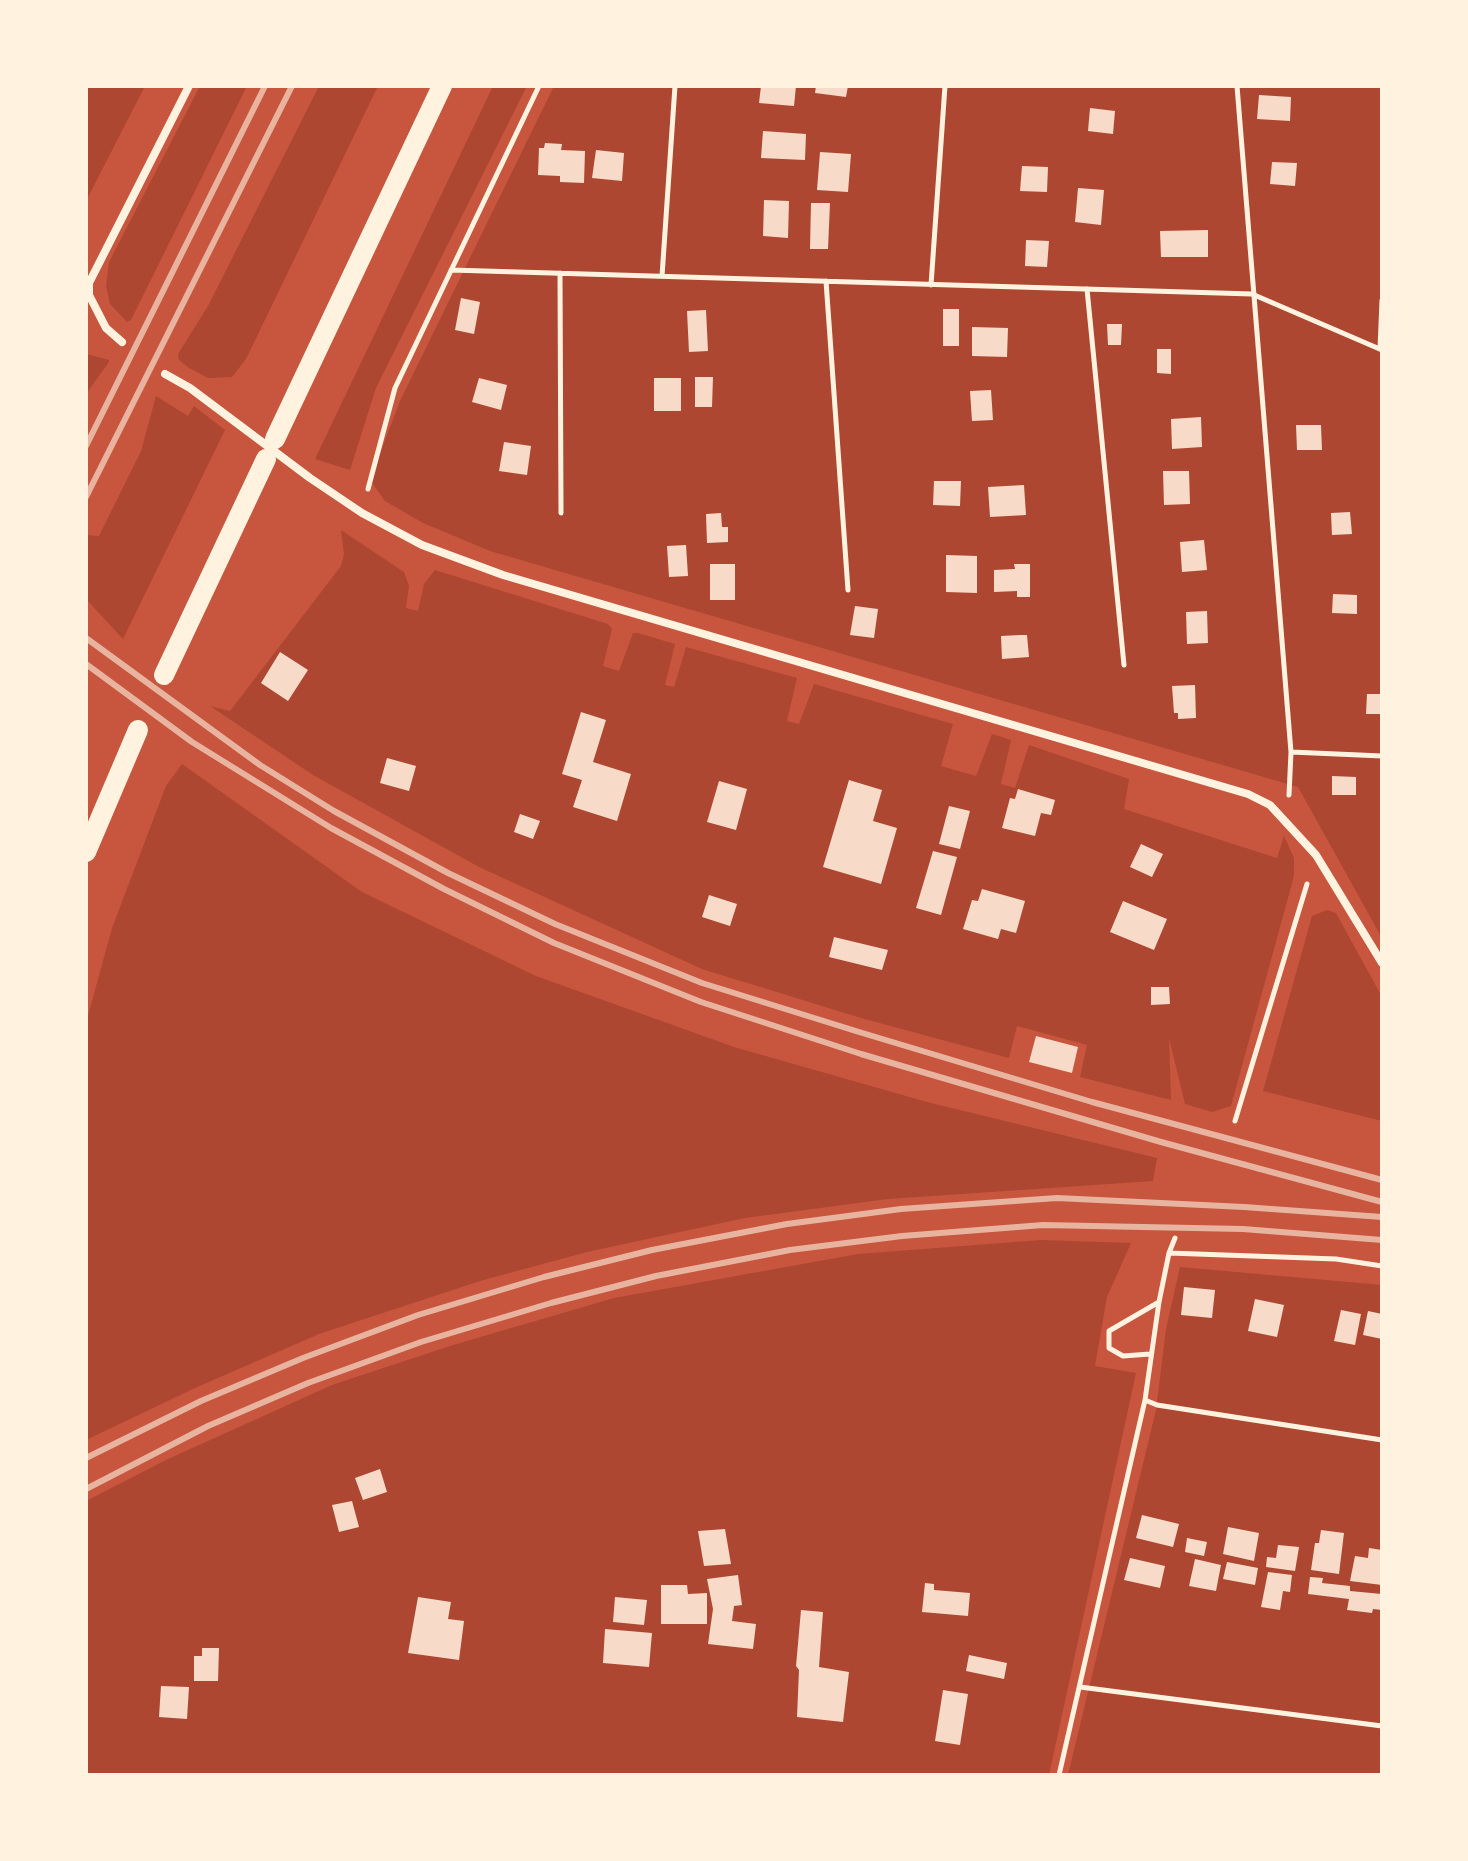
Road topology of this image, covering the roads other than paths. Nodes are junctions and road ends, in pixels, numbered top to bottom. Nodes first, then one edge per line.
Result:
1 (189, 86) edge
2 (442, 86) edge
3 (122, 342) dead end
4 (165, 374) dead end
5 (275, 439) dead end
6 (266, 459) dead end
7 (164, 675) dead end
8 (138, 730) dead end
9 (86, 852) edge
10 (1382, 963) edge

1 - 3 street
2 - 5 main road
4 - 10 street
6 - 7 main road
8 - 9 main road

